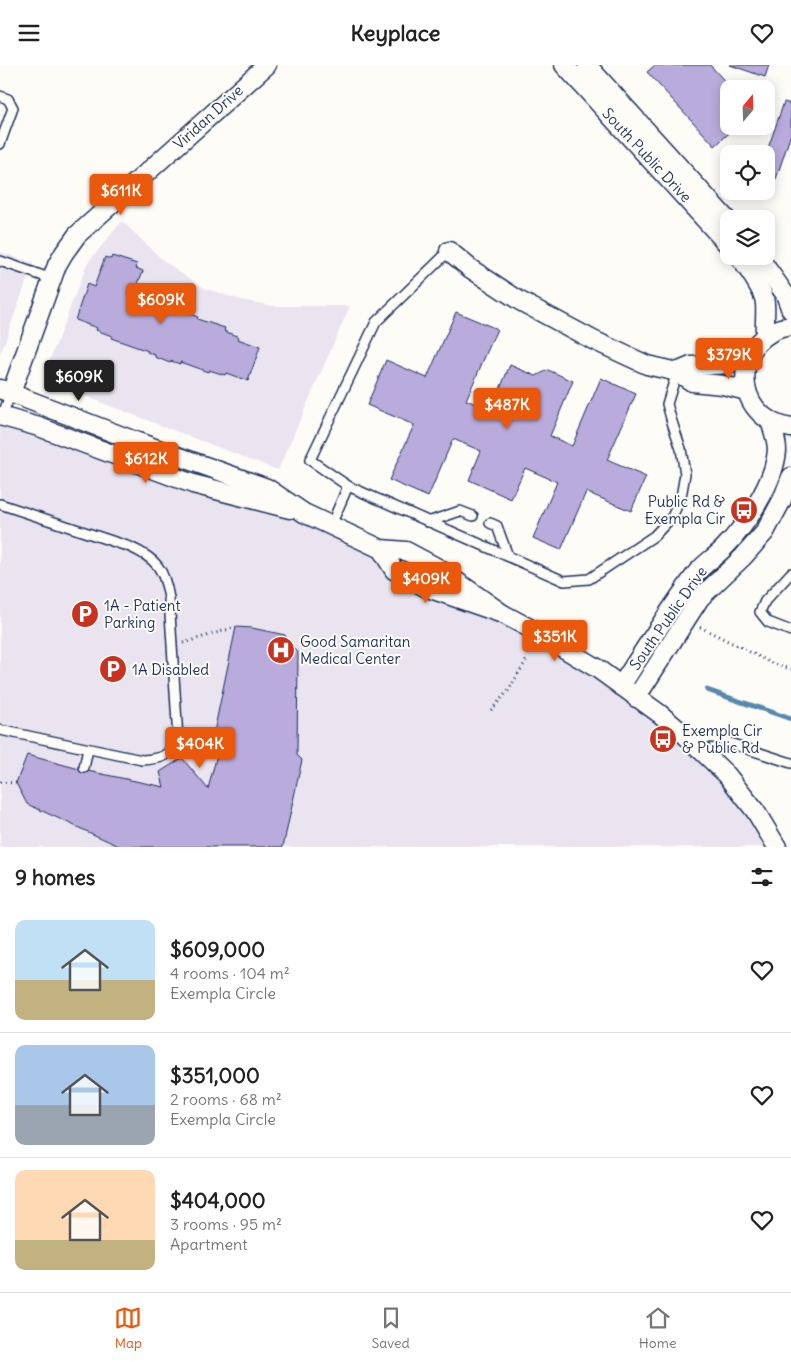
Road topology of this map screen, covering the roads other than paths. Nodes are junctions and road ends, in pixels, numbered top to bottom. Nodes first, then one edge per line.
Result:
1 (267, 65) edge
2 (564, 65) edge
3 (587, 65) edge
4 (0, 97) edge
5 (0, 144) edge
6 (720, 212) edge
7 (720, 236) edge
8 (449, 251) joint
9 (0, 261) edge
10 (745, 265) edge
11 (764, 265) edge
12 (52, 279) junction
13 (791, 309) edge
14 (791, 326) edge
15 (765, 336) junction
16 (750, 355) junction
17 (677, 372) junction
18 (6, 391) edge
19 (747, 391) junction
20 (1, 418) edge
21 (770, 421) junction
22 (791, 428) edge
23 (791, 477) edge
24 (348, 487) junction
25 (786, 502) edge
26 (0, 503) edge
27 (304, 513) junction
28 (473, 516) dead end
29 (428, 522) junction
30 (490, 523) dead end
31 (331, 525) junction
32 (508, 556) junction
33 (791, 573) edge
34 (791, 631) edge
35 (621, 686) junction
36 (636, 698) junction
37 (0, 730) edge
38 (686, 736) junction
39 (88, 749) junction
40 (791, 763) edge
41 (84, 768) dead end
42 (777, 847) edge

1 - 12 street, Viridan Drive
2 - 7 street, South Public Drive
3 - 6 street, South Public Drive
4 - 5 lane
8 - 17 street
8 - 24 lane
9 - 12 lane
10 - 15 street
11 - 13 street
12 - 18 street, Viridan Drive
14 - 15 street
15 - 16 street
16 - 17 street
16 - 19 street
17 - 19 street
17 - 32 lane
18 - 20 lane
18 - 27 street
19 - 21 street
20 - 27 street
21 - 22 street
21 - 35 street, South Public Drive
23 - 25 street, South Public Drive
24 - 29 lane
24 - 31 lane
25 - 36 street, South Public Drive
26 - 39 lane
27 - 31 street
28 - 29 lane
29 - 32 lane
30 - 32 lane
31 - 35 street
33 - 34 lane
35 - 36 street
36 - 38 street
37 - 39 lane
38 - 40 lane
38 - 42 street
39 - 41 lane

